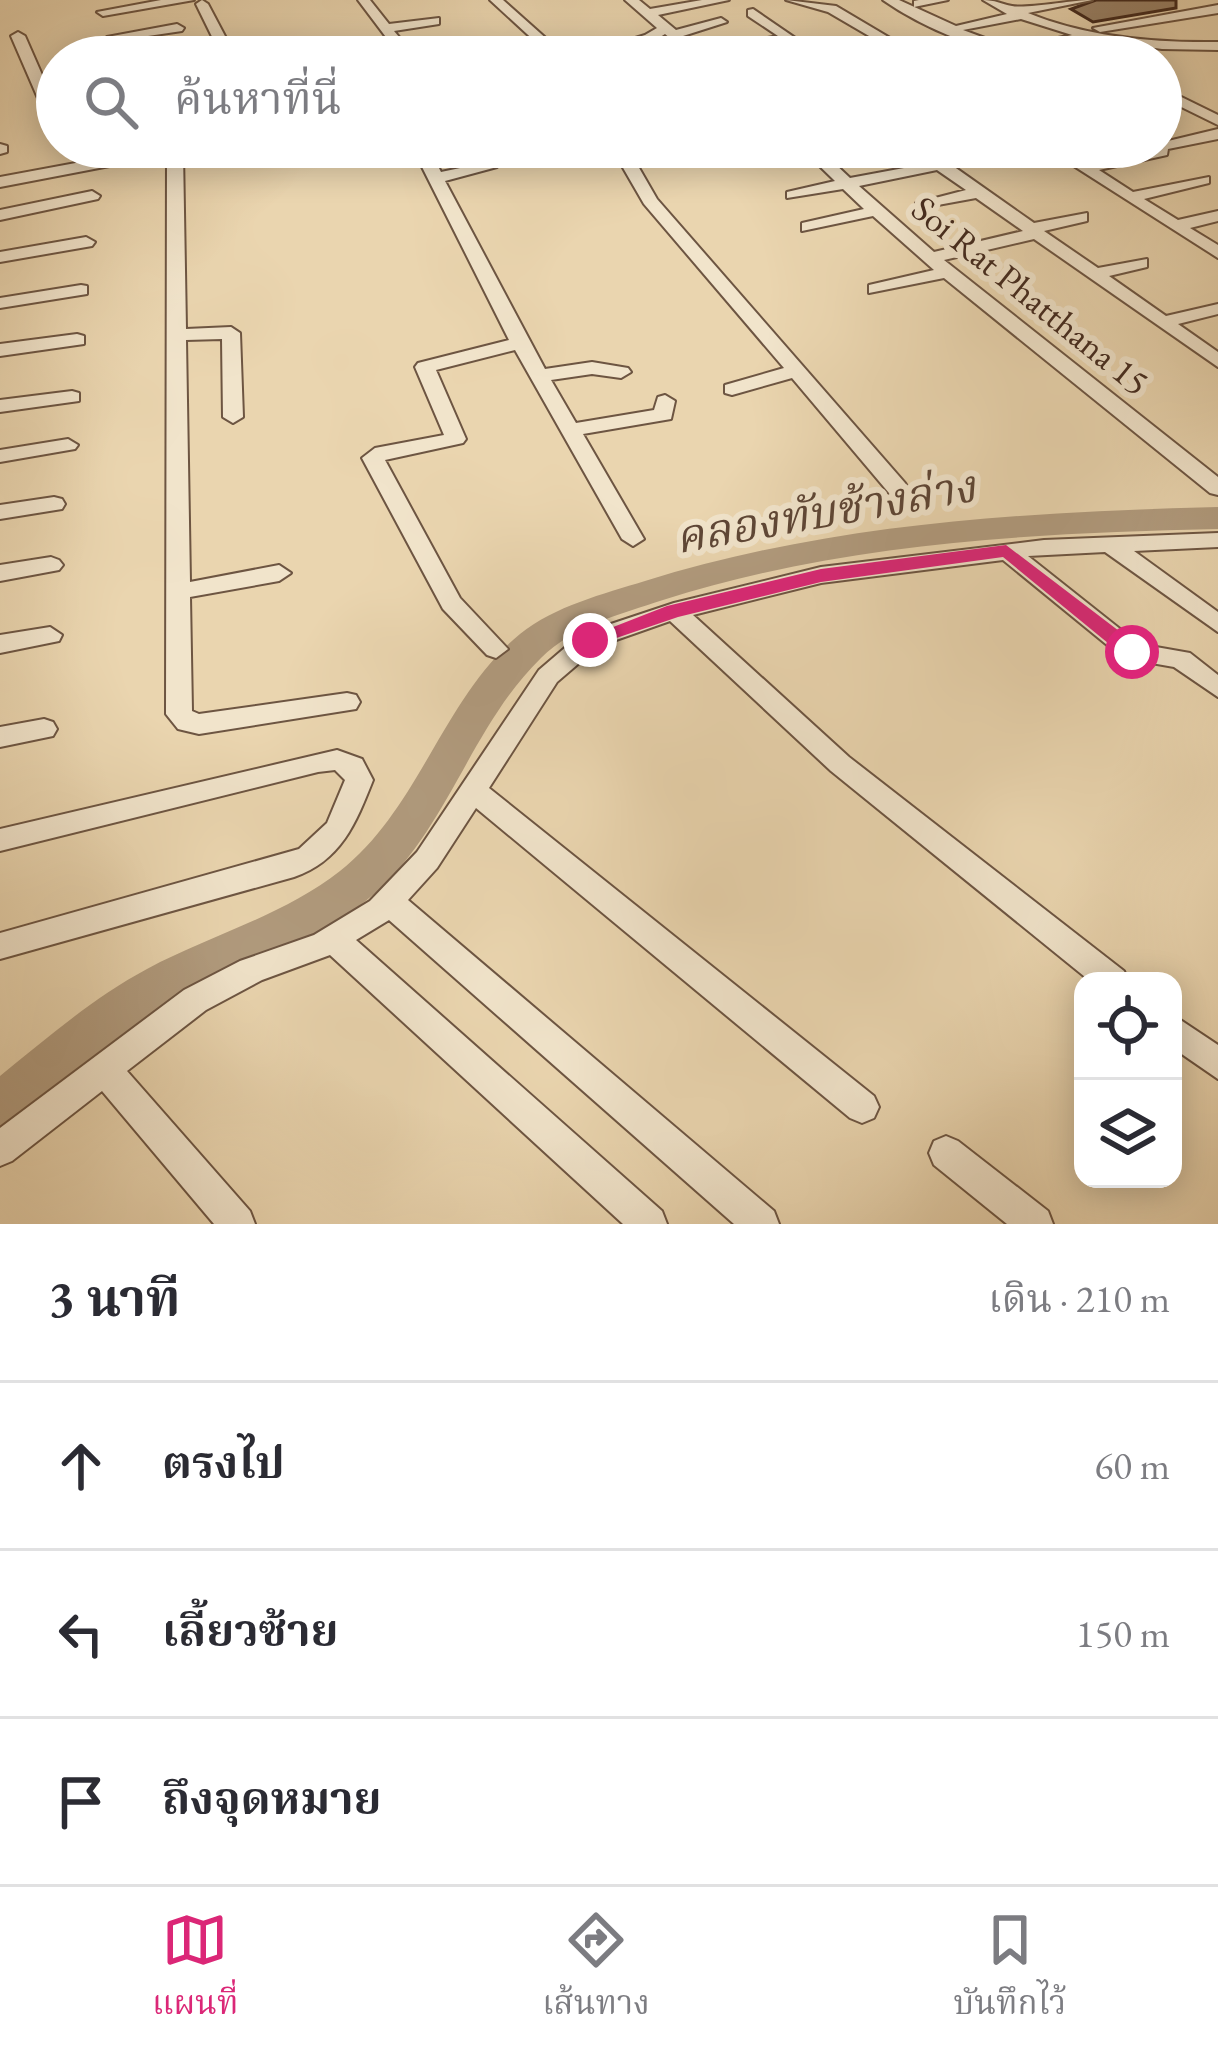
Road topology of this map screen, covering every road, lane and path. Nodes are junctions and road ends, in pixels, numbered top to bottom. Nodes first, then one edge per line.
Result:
1 (386, 0) edge
2 (496, 0) edge
3 (723, 0) edge
4 (791, 0) edge
5 (889, 0) edge
6 (942, 0) edge
7 (989, 0) edge
8 (1086, 0) edge
9 (365, 1) edge
10 (632, 1) edge
11 (195, 2) edge
12 (918, 4) dead end
13 (100, 6) edge
14 (646, 7) edge
15 (1218, 9) edge
16 (753, 13) dead end
17 (1017, 13) junction
18 (847, 18) junction
19 (434, 21) dead end
20 (722, 22) dead end
21 (816, 23) dead end
22 (962, 26) dead end
23 (177, 28) dead end
24 (386, 28) junction
25 (667, 32) junction
26 (1090, 32) junction
27 (18, 36) dead end
28 (114, 36) edge
29 (121, 36) edge
30 (216, 36) edge
31 (392, 36) edge
32 (536, 36) edge
33 (656, 36) edge
34 (672, 36) edge
35 (787, 36) edge
36 (880, 36) edge
37 (963, 36) edge
38 (1077, 36) edge
39 (1113, 36) edge
40 (1218, 46) edge
41 (1182, 47) edge
42 (1201, 47) junction
43 (1218, 56) edge
44 (36, 78) edge
45 (1182, 102) edge
46 (1218, 121) edge
47 (1218, 134) edge
48 (1182, 144) edge
49 (71, 168) edge
50 (173, 168) edge
51 (433, 168) edge
52 (484, 168) edge
53 (631, 168) edge
54 (831, 168) edge
55 (907, 168) edge
56 (954, 168) edge
57 (1085, 168) edge
58 (436, 178) junction
59 (1203, 180) dead end
60 (0, 182) edge
61 (845, 185) junction
62 (979, 192) junction
63 (793, 195) dead end
64 (92, 196) dead end
65 (1131, 197) junction
66 (922, 206) dead end
67 (875, 211) junction
68 (0, 214) edge
69 (1218, 216) edge
70 (1081, 217) dead end
71 (1176, 226) junction
72 (808, 227) dead end
73 (1033, 231) junction
74 (86, 242) dead end
75 (1218, 253) edge
76 (0, 257) edge
77 (931, 258) junction
78 (1141, 262) dead end
79 (947, 272) junction
80 (1094, 274) junction
81 (875, 289) dead end
82 (81, 290) dead end
83 (0, 303) edge
84 (1216, 309) edge
85 (1162, 322) junction
86 (176, 335) junction
87 (77, 340) dead end
88 (520, 343) junction
89 (0, 350) edge
90 (1218, 361) edge
91 (796, 371) junction
92 (621, 372) dead end
93 (539, 376) junction
94 (732, 389) dead end
95 (72, 397) dead end
96 (665, 401) dead end
97 (0, 406) edge
98 (233, 417) dead end
99 (571, 430) junction
100 (68, 446) dead end
101 (0, 456) edge
102 (1215, 483) edge
103 (897, 488) dead end
104 (54, 504) dead end
105 (0, 512) edge
106 (633, 539) dead end
107 (1218, 541) edge
108 (1108, 543) junction
109 (1006, 551) junction
110 (51, 566) dead end
111 (0, 573) edge
112 (278, 573) dead end
113 (177, 592) junction
114 (674, 611) junction
115 (1218, 624) edge
116 (50, 635) dead end
117 (0, 644) edge
118 (496, 650) dead end
119 (1218, 688) edge
120 (347, 702) dead end
121 (44, 729) dead end
122 (0, 737) edge
123 (476, 791) junction
124 (0, 840) edge
125 (388, 902) junction
126 (334, 939) junction
127 (0, 946) edge
128 (1102, 972) edge
129 (1182, 1035) edge
130 (1218, 1064) edge
131 (104, 1068) junction
132 (862, 1107) dead end
133 (0, 1149) edge
134 (946, 1153) dead end
135 (237, 1224) edge
136 (649, 1224) edge
137 (761, 1224) edge
138 (1035, 1224) edge

1 - 9 street
2 - 32 street
3 - 14 street
4 - 18 street
5 - 37 street
6 - 12 street
7 - 17 street
8 - 17 street
9 - 24 street
10 - 14 street
11 - 13 street
11 - 30 street
13 - 28 street
14 - 25 street
15 - 26 street
16 - 35 street
17 - 22 street
17 - 26 street
18 - 21 street
18 - 36 street
19 - 24 street
20 - 25 street
23 - 29 street
24 - 31 street
25 - 33 street
25 - 34 street
26 - 38 street
26 - 39 street
27 - 44 street
40 - 42 street
41 - 42 street
42 - 43 street
45 - 46 street
47 - 48 street
49 - 60 street
50 - 86 street
51 - 58 street
52 - 58 street
53 - 91 street
54 - 61 street, Soi Rat Phatthana 15
55 - 61 street
56 - 62 street
57 - 65 street
58 - 88 street
59 - 65 street
61 - 63 street
61 - 67 street, Soi Rat Phatthana 15
62 - 66 street
62 - 73 street
64 - 68 street
65 - 71 street
67 - 72 street
67 - 77 street, Soi Rat Phatthana 15
69 - 71 street
70 - 73 street
71 - 75 street
73 - 77 street
73 - 80 street
74 - 76 street
77 - 79 street, Soi Rat Phatthana 15
78 - 80 street
79 - 81 street
79 - 102 street, Soi Rat Phatthana 15
80 - 85 street
82 - 83 street
84 - 85 street
85 - 90 street
86 - 98 street
86 - 113 street
87 - 89 street
88 - 93 street
88 - 118 street
91 - 94 street
91 - 103 street
92 - 93 street
93 - 99 street
95 - 97 street
96 - 99 street
99 - 106 street
100 - 101 street
104 - 105 street
107 - 108 street
108 - 109 street
108 - 115 street
109 - 114 street
109 - 119 street
110 - 111 street
112 - 113 street
113 - 120 street
114 - 123 street
114 - 128 street
116 - 117 street
121 - 122 street
123 - 125 street
123 - 132 street
124 - 127 street
125 - 126 street
125 - 137 street
126 - 131 street
126 - 136 street
129 - 130 street
131 - 133 street
131 - 135 street
134 - 138 street

